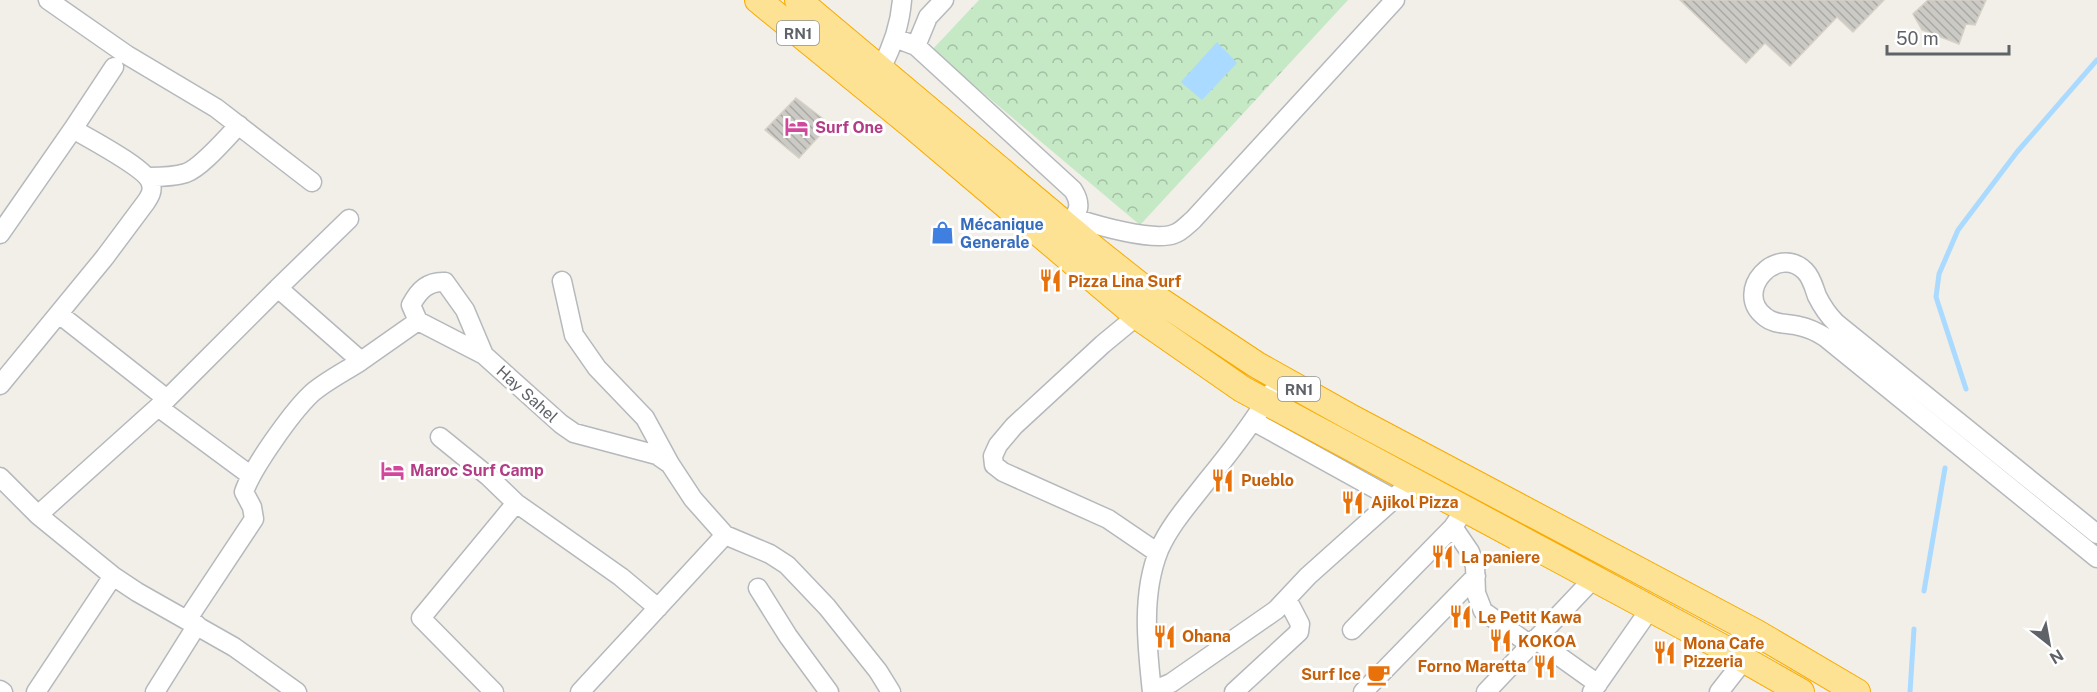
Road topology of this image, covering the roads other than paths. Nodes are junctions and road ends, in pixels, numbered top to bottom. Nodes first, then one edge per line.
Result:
1 (48, 0) edge
2 (758, 0) edge
3 (798, 0) edge
4 (902, 0) edge
5 (944, 0) edge
6 (1395, 0) edge
7 (895, 38) junction
8 (916, 46) junction
9 (114, 67) dead end
10 (881, 68) junction
11 (239, 125) junction
12 (73, 129) junction
13 (148, 177) junction
14 (312, 182) dead end
15 (349, 219) dead end
16 (1071, 222) junction
17 (0, 234) edge
18 (1052, 245) junction
19 (562, 281) dead end
20 (278, 288) junction
21 (59, 314) junction
22 (1137, 316) junction
23 (418, 321) junction
24 (484, 355) junction
25 (361, 361) junction
26 (1280, 378) junction
27 (0, 385) edge
28 (163, 403) junction
29 (1259, 412) junction
30 (440, 437) dead end
31 (670, 464) junction
32 (250, 475) junction
33 (0, 477) edge
34 (1411, 480) junction
35 (1394, 499) junction
36 (516, 503) junction
37 (38, 514) junction
38 (1459, 518) junction
39 (2097, 534) edge
40 (725, 536) junction
41 (1158, 553) junction
42 (2097, 558) edge
43 (113, 576) junction
44 (1476, 576) junction
45 (1594, 578) junction
46 (758, 588) dead end
47 (1287, 599) junction
48 (658, 608) junction
49 (1650, 609) junction
50 (192, 623) junction
51 (1352, 630) dead end
52 (1532, 642) junction
53 (1744, 660) junction
54 (1595, 688) edge
55 (1152, 691) edge
56 (36, 692) edge
57 (155, 692) edge
58 (297, 692) edge
59 (494, 692) edge
60 (580, 692) edge
61 (829, 692) edge
62 (891, 692) edge
63 (1234, 692) edge
64 (1363, 692) edge
65 (1486, 692) edge
66 (1719, 692) edge
67 (1801, 692) edge
68 (1857, 692) edge

1 - 11 street
2 - 18 highway, RN1
3 - 10 highway, RN1
4 - 7 street
5 - 8 street
6 - 16 street
7 - 8 street
7 - 10 street
8 - 16 street
9 - 12 street
10 - 16 highway, RN1
11 - 13 street
11 - 14 street
12 - 13 street
12 - 17 street
13 - 21 street
15 - 20 street
16 - 18 street
16 - 26 highway, RN1
18 - 22 highway, RN1
19 - 31 street
20 - 25 street
20 - 28 street
21 - 27 street
21 - 28 street
22 - 29 highway, RN1
22 - 41 street
23 - 24 street, Hay Sahel
23 - 24 street
23 - 25 street
24 - 31 street, Hay Sahel
25 - 32 street
26 - 29 street
26 - 68 highway, RN1
28 - 32 street
28 - 37 street
29 - 34 highway, RN1
29 - 35 street
29 - 41 street
30 - 36 street
31 - 40 street
32 - 50 street
33 - 37 street
34 - 35 street
34 - 38 highway, RN1
35 - 47 street
36 - 48 street
36 - 59 street
37 - 43 street
38 - 44 street
38 - 45 highway, RN1
38 - 51 street
39 - 42 street
40 - 48 street
40 - 62 street
41 - 55 street
43 - 50 street
43 - 56 street
44 - 52 street
44 - 64 street
45 - 49 highway, RN1
45 - 52 street
46 - 61 street
47 - 55 street
47 - 63 street
48 - 60 street
49 - 53 highway, RN1
49 - 54 street
50 - 57 street
50 - 58 street
52 - 54 street
52 - 65 street
53 - 66 street
53 - 67 highway, RN1

